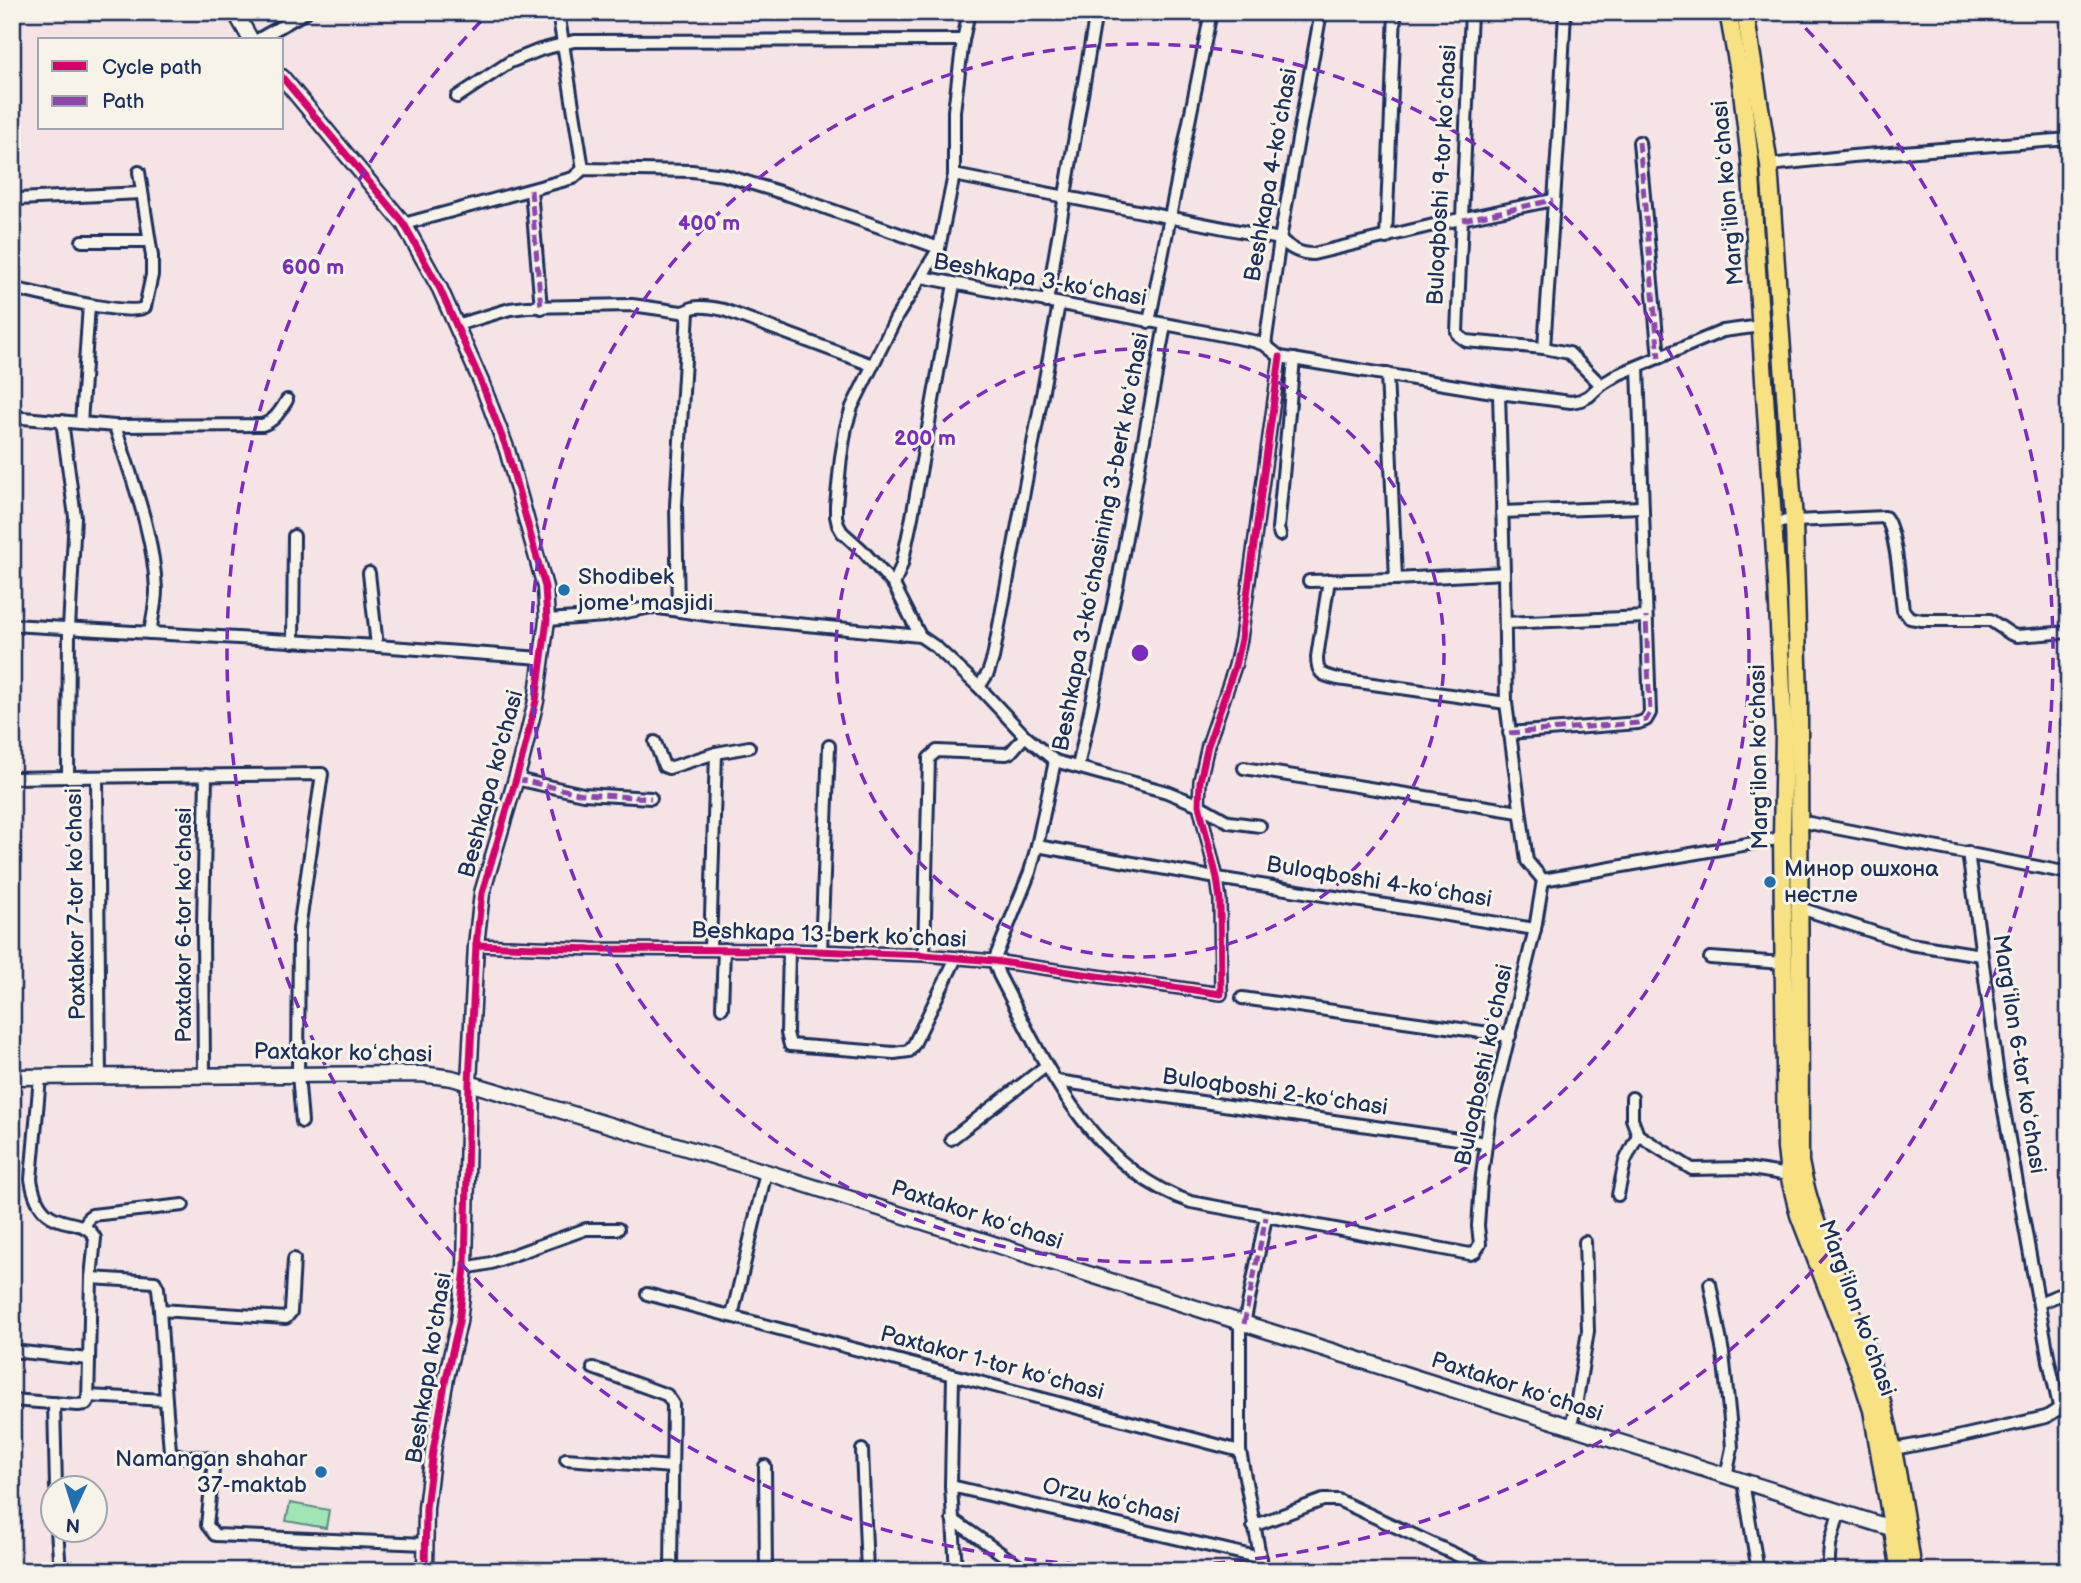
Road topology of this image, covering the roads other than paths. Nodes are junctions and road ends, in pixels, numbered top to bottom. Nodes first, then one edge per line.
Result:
1 (235, 12) edge
2 (306, 12) edge
3 (558, 12) edge
4 (969, 12) edge
5 (1096, 12) edge
6 (1211, 12) edge
7 (1321, 12) edge
8 (1395, 12) edge
9 (1471, 12) edge
10 (1565, 12) edge
11 (1728, 12) edge
12 (1745, 12) edge
13 (249, 38) edge
14 (260, 38) edge
15 (963, 40) junction
16 (563, 44) junction
17 (284, 79) edge
18 (457, 97) dead end
19 (2069, 139) edge
20 (1640, 142) dead end
21 (1769, 165) junction
22 (583, 169) junction
23 (139, 172) dead end
24 (954, 175) junction
25 (531, 190) junction
26 (141, 193) junction
27 (12, 197) edge
28 (1066, 197) junction
29 (1553, 200) junction
30 (1169, 218) junction
31 (1463, 220) junction
32 (404, 224) junction
33 (1386, 238) junction
34 (1280, 239) junction
35 (82, 241) dead end
36 (149, 241) junction
37 (939, 248) junction
38 (922, 277) junction
39 (954, 284) junction
40 (12, 288) edge
41 (1047, 302) junction
42 (1059, 304) junction
43 (89, 305) junction
44 (541, 308) junction
45 (688, 312) junction
46 (1149, 322) junction
47 (457, 325) junction
48 (1165, 325) junction
49 (1761, 326) junction
50 (1265, 345) junction
51 (1544, 348) junction
52 (1280, 357) junction
53 (1659, 358) junction
54 (1294, 359) junction
55 (872, 365) junction
56 (1638, 367) junction
57 (1387, 374) junction
58 (1601, 384) junction
59 (1499, 393) junction
60 (287, 400) dead end
61 (12, 415) edge
62 (62, 421) junction
63 (81, 423) junction
64 (115, 426) junction
65 (1643, 507) junction
66 (1502, 512) junction
67 (1794, 520) junction
68 (1772, 522) junction
69 (1280, 535) dead end
70 (294, 536) dead end
71 (369, 573) dead end
72 (1504, 573) junction
73 (1396, 579) junction
74 (1329, 580) junction
75 (1309, 581) dead end
76 (894, 585) junction
77 (678, 611) junction
78 (1646, 617) junction
79 (547, 620) junction
80 (1505, 623) junction
81 (12, 625) edge
82 (69, 628) junction
83 (2069, 632) edge
84 (150, 633) junction
85 (920, 636) junction
86 (293, 642) junction
87 (377, 646) junction
88 (541, 658) junction
89 (979, 687) junction
90 (1506, 703) junction
91 (1509, 733) junction
92 (1025, 736) junction
93 (655, 742) dead end
94 (829, 746) dead end
95 (749, 747) dead end
96 (716, 753) junction
97 (1055, 761) junction
98 (1078, 767) junction
99 (1244, 768) dead end
100 (206, 775) junction
101 (68, 777) junction
102 (97, 777) junction
103 (12, 778) edge
104 (516, 779) junction
105 (651, 798) dead end
106 (1199, 805) junction
107 (1519, 812) junction
108 (1799, 821) junction
109 (1260, 827) dead end
110 (1782, 838) junction
111 (1037, 846) junction
112 (1968, 852) junction
113 (2069, 873) edge
114 (1217, 878) junction
115 (1543, 880) junction
116 (1800, 908) junction
117 (1535, 929) junction
118 (477, 945) junction
119 (710, 949) junction
120 (724, 949) junction
121 (789, 950) junction
122 (821, 951) junction
123 (923, 955) junction
124 (1981, 955) junction
125 (956, 958) junction
126 (1710, 958) dead end
127 (994, 961) junction
128 (1784, 963) junction
129 (1242, 998) dead end
130 (722, 1008) dead end
131 (1510, 1036) junction
132 (1046, 1066) junction
133 (298, 1074) junction
134 (204, 1075) junction
135 (12, 1077) edge
136 (40, 1077) junction
137 (100, 1078) junction
138 (1057, 1081) junction
139 (469, 1083) junction
140 (1632, 1098) dead end
141 (302, 1122) dead end
142 (1638, 1135) junction
143 (951, 1139) dead end
144 (1486, 1143) junction
145 (766, 1172) junction
146 (1789, 1175) junction
147 (1618, 1195) dead end
148 (183, 1205) dead end
149 (1266, 1217) junction
150 (85, 1227) junction
151 (618, 1229) dead end
152 (1585, 1242) dead end
153 (1470, 1254) joint
154 (294, 1259) dead end
155 (465, 1268) junction
156 (91, 1278) junction
157 (1710, 1284) dead end
158 (2069, 1292) edge
159 (648, 1293) dead end
160 (2039, 1303) junction
161 (160, 1310) junction
162 (732, 1316) junction
163 (1242, 1323) junction
164 (12, 1351) edge
165 (89, 1359) junction
166 (593, 1368) dead end
167 (953, 1375) junction
168 (88, 1396) junction
169 (12, 1400) edge
170 (166, 1400) junction
171 (54, 1403) junction
172 (1570, 1427) junction
173 (862, 1450) dead end
174 (1894, 1450) junction
175 (1240, 1451) junction
176 (566, 1459) dead end
177 (765, 1466) dead end
178 (672, 1467) junction
179 (56, 1474) edge
180 (1726, 1476) junction
181 (1743, 1482) junction
182 (951, 1486) junction
183 (1839, 1512) junction
184 (952, 1519) junction
185 (1253, 1526) junction
186 (1900, 1530) junction
187 (58, 1544) edge
188 (425, 1544) junction
189 (1261, 1558) junction
190 (60, 1571) edge
191 (425, 1571) edge
192 (671, 1571) edge
193 (766, 1571) edge
194 (867, 1571) edge
195 (957, 1571) edge
196 (1026, 1571) edge
197 (1263, 1571) edge
198 (1492, 1571) edge
199 (1758, 1571) edge
200 (1828, 1571) edge
201 (1900, 1571) edge
202 (1913, 1571) edge

1 - 13 main road
2 - 14 street
3 - 16 street
4 - 15 street
5 - 28 street
6 - 30 street
7 - 34 street, Beshkapa 4-koʻchasi
8 - 33 street
9 - 31 street, Buloqboshi 9-tor koʻchasi
10 - 29 street
11 - 49 main road, Margʻilon koʻchasi
12 - 21 main road, Margʻilon koʻchasi
15 - 16 street
15 - 24 street
16 - 18 street
16 - 22 street
17 - 32 main road, Beshkapa ko'chasi
19 - 21 street
20 - 53 street
21 - 67 main road, Margʻilon koʻchasi
22 - 25 street
22 - 37 street
23 - 26 street
24 - 28 street
24 - 37 street
25 - 32 street
25 - 44 street
26 - 27 street
26 - 36 street
28 - 30 street
28 - 41 street
29 - 31 street
29 - 51 street
30 - 34 street
30 - 46 street
31 - 33 street
31 - 51 street, Buloqboshi 9-tor koʻchasi
32 - 47 main road, Beshkapa ko'chasi
33 - 34 street
34 - 50 street, Beshkapa 4-koʻchasi
35 - 36 street
36 - 43 street
37 - 38 street
38 - 39 street, Beshkapa 3-koʻchasi
38 - 55 street, Beshkapa 3-koʻchasi
39 - 41 street, Beshkapa 3-koʻchasi
39 - 76 street
40 - 43 street
41 - 42 street, Beshkapa 3-koʻchasi
42 - 46 street, Beshkapa 3-koʻchasi
42 - 89 street
43 - 63 street
44 - 45 street
44 - 47 street
45 - 55 street
45 - 77 street
46 - 48 street, Beshkapa 3-koʻchasi
47 - 79 main road, Beshkapa ko'chasi
48 - 50 street, Beshkapa 3-koʻchasi
48 - 98 street, Beshkapa 3-koʻchasining 3-berk koʻchasi
49 - 53 street
49 - 68 main road, Margʻilon koʻchasi
50 - 52 street, Beshkapa 3-koʻchasi
51 - 58 street
52 - 54 street
52 - 106 street
53 - 56 street
54 - 57 street
54 - 69 street
55 - 76 street, Beshkapa 3-koʻchasi
56 - 58 street
56 - 65 street
57 - 59 street
57 - 73 street
58 - 59 street
59 - 66 street
60 - 64 street
61 - 62 street
62 - 63 street
62 - 82 street, Paxtakor 7-tor koʻchasi
63 - 64 street
64 - 84 street
65 - 66 street
65 - 78 street
66 - 72 street
67 - 68 street
67 - 83 street
67 - 108 main road, Margʻilon koʻchasi
68 - 110 main road, Margʻilon koʻchasi
70 - 86 street
71 - 87 street
72 - 73 street
72 - 80 street
73 - 74 street
74 - 75 street
74 - 90 street
76 - 85 street, Beshkapa 3-koʻchasi
77 - 79 street
77 - 85 street
78 - 80 street
78 - 91 street
79 - 88 main road, Beshkapa ko'chasi
80 - 90 street
81 - 82 street
82 - 84 street
82 - 101 street, Paxtakor 7-tor koʻchasi
84 - 86 street
85 - 89 street, Beshkapa 3-koʻchasi
86 - 87 street
87 - 88 street
88 - 104 main road, Beshkapa ko'chasi
89 - 92 street, Beshkapa 3-koʻchasi
90 - 91 street
91 - 107 street
92 - 97 street, Beshkapa 3-koʻchasi
92 - 123 street, Beshkapa 13-berk koʼchasi
93 - 96 street
94 - 122 street, Beshkapa 13-berk koʼchasi
95 - 96 street
96 - 119 street, Beshkapa 13-berk koʼchasi
97 - 98 street, Beshkapa 3-koʻchasi
97 - 111 street, Beshkapa 13-berk koʼchasi
98 - 106 street, Beshkapa 3-koʻchasi
99 - 107 street
100 - 102 street, Paxtakor 6-tor koʻchasi
100 - 133 street, Paxtakor 6-tor koʻchasi
100 - 134 street, Paxtakor 6-tor koʻchasi
101 - 102 street, Paxtakor 7-tor koʻchasi
101 - 103 street
102 - 137 street, Paxtakor 7-tor koʻchasi
104 - 105 street
104 - 118 main road, Beshkapa ko'chasi
106 - 109 street, Beshkapa 3-koʻchasi
106 - 114 street
107 - 115 street
108 - 112 street
108 - 116 main road, Margʻilon koʻchasi
110 - 115 street
110 - 128 main road, Margʻilon koʻchasi
111 - 114 street, Buloqboshi 4-koʻchasi
111 - 127 street, Beshkapa 13-berk koʼchasi
112 - 113 street
112 - 124 street, Margʻilon 6-tor koʻchasi
114 - 117 street, Buloqboshi 4-koʻchasi
114 - 127 street, Beshkapa 13-berk koʼchasi
115 - 117 street, Buloqboshi koʻchasi
116 - 124 street
116 - 174 main road, Margʻilon koʻchasi
117 - 131 street, Buloqboshi koʻchasi
118 - 119 street, Beshkapa 13-berk koʼchasi
118 - 139 main road, Beshkapa ko'chasi
119 - 120 street, Beshkapa 13-berk koʼchasi
120 - 121 street, Beshkapa 13-berk koʼchasi
120 - 130 street, Beshkapa 13-berk koʼchasi
121 - 122 street, Beshkapa 13-berk koʼchasi
121 - 125 street, Beshkapa 13-berk koʼchasi
122 - 123 street, Beshkapa 13-berk koʼchasi
123 - 125 street, Beshkapa 13-berk koʼchasi
124 - 160 street, Margʻilon 6-tor koʻchasi
125 - 127 street, Beshkapa 13-berk koʼchasi
126 - 128 street
127 - 132 street, Beshkapa 13-berk koʼchasi
128 - 146 main road, Margʻilon koʻchasi
129 - 131 street
131 - 144 street, Buloqboshi koʻchasi
132 - 138 street, Beshkapa 13-berk koʼchasi
132 - 143 street
133 - 134 main road, Paxtakor koʻchasi
133 - 139 main road, Paxtakor koʻchasi
133 - 141 street
134 - 137 main road, Paxtakor koʻchasi
135 - 136 main road, Paxtakor koʻchasi
136 - 137 main road, Paxtakor koʻchasi
136 - 150 street
138 - 144 street, Buloqboshi 2-koʻchasi
138 - 149 street, Beshkapa 13-berk koʼchasi
139 - 145 main road, Paxtakor koʻchasi
139 - 155 main road, Beshkapa ko'chasi
140 - 142 street
142 - 146 street
142 - 147 street
144 - 153 street, Buloqboshi koʻchasi
145 - 162 street
145 - 163 main road, Paxtakor koʻchasi
146 - 186 main road, Margʻilon koʻchasi
148 - 150 street
149 - 153 street, Beshkapa 13-berk koʼchasi
149 - 163 street
150 - 156 street
151 - 155 street
152 - 172 street
154 - 161 street
155 - 188 main road, Beshkapa ko'chasi
156 - 161 street
156 - 165 street
157 - 180 street
158 - 160 street
159 - 162 street, Paxtakor 1-tor koʻchasi
160 - 174 street, Margʻilon 6-tor koʻchasi
161 - 170 street
162 - 167 street, Paxtakor 1-tor koʻchasi
163 - 172 main road, Paxtakor koʻchasi
163 - 175 street
164 - 165 street
165 - 168 street
166 - 178 street
167 - 175 street, Paxtakor 1-tor koʻchasi
167 - 182 street
168 - 170 street
168 - 171 street
169 - 171 street
170 - 188 street
171 - 179 street
172 - 180 main road, Paxtakor koʻchasi
173 - 194 street
174 - 186 main road, Margʻilon koʻchasi
175 - 185 street
176 - 178 street
177 - 193 street
178 - 192 street
180 - 181 main road, Paxtakor koʻchasi
181 - 183 main road, Paxtakor koʻchasi
181 - 199 street
182 - 184 street
182 - 189 street, Orzu koʻchasi
183 - 186 main road, Paxtakor koʻchasi
183 - 200 street
184 - 195 street
184 - 196 street
185 - 189 street
185 - 198 street
186 - 201 main road, Margʻilon koʻchasi
186 - 202 main road, Margʻilon koʻchasi
187 - 190 street
188 - 191 main road, Beshkapa ko'chasi
189 - 197 street

